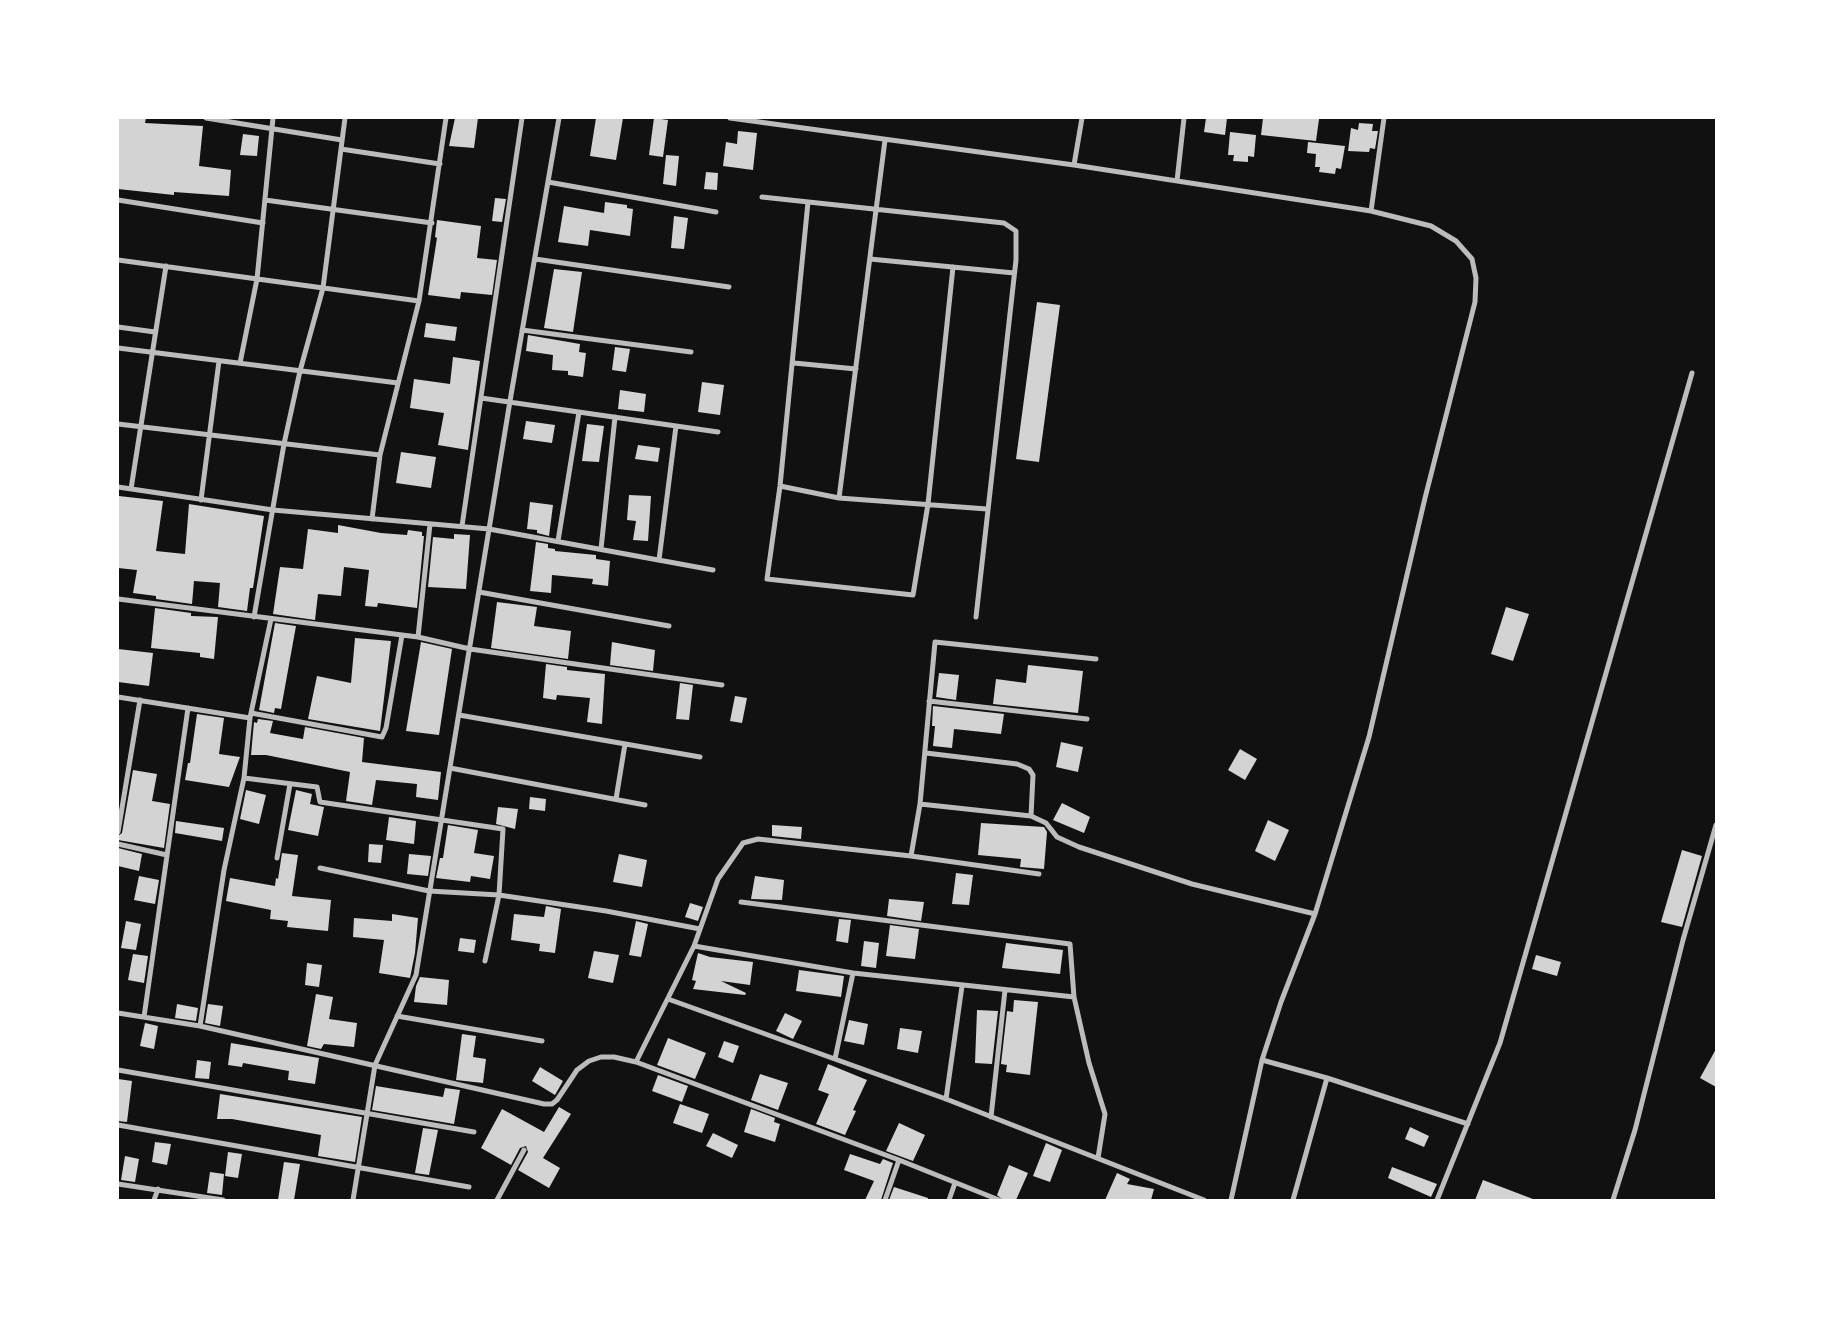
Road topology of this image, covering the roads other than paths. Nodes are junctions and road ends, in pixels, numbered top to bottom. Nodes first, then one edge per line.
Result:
1 (206, 118) edge
2 (273, 118) edge
3 (345, 118) edge
4 (446, 118) edge
5 (522, 118) edge
6 (559, 118) edge
7 (730, 118) edge
8 (1082, 118) edge
9 (1184, 118) edge
10 (1384, 118) edge
11 (272, 128) junction
12 (342, 140) junction
13 (885, 140) junction
14 (341, 148) junction
15 (440, 164) junction
16 (1074, 165) junction
17 (1177, 181) junction
18 (548, 182) junction
19 (762, 197) dead end
20 (118, 200) edge
21 (265, 200) junction
22 (808, 202) junction
23 (333, 209) junction
24 (877, 209) junction
25 (1371, 211) junction
26 (716, 212) dead end
27 (263, 223) junction
28 (432, 223) junction
29 (535, 259) junction
30 (870, 259) junction
31 (118, 260) edge
32 (166, 266) junction
33 (953, 267) junction
34 (1014, 273) junction
35 (257, 279) junction
36 (729, 287) dead end
37 (322, 288) junction
38 (419, 301) junction
39 (118, 327) edge
40 (522, 330) junction
41 (155, 332) junction
42 (118, 348) edge
43 (152, 352) junction
44 (692, 352) dead end
45 (219, 360) junction
46 (240, 363) junction
47 (794, 363) junction
48 (856, 369) junction
49 (300, 371) junction
50 (1692, 373) dead end
51 (398, 383) junction
52 (481, 398) junction
53 (510, 401) junction
54 (579, 412) junction
55 (615, 417) junction
56 (118, 424) edge
57 (141, 426) junction
58 (676, 426) junction
59 (718, 432) dead end
60 (210, 435) junction
61 (284, 444) junction
62 (380, 455) junction
63 (780, 486) junction
64 (118, 488) edge
65 (131, 489) junction
66 (839, 498) junction
67 (201, 500) junction
68 (928, 504) junction
69 (986, 509) junction
70 (273, 510) junction
71 (372, 519) junction
72 (430, 524) junction
73 (462, 526) junction
74 (489, 529) junction
75 (558, 541) junction
76 (601, 549) junction
77 (659, 560) junction
78 (713, 570) dead end
79 (479, 592) junction
80 (118, 599) edge
81 (254, 617) junction
82 (976, 617) dead end
83 (271, 619) junction
84 (669, 626) dead end
85 (402, 635) junction
86 (418, 637) junction
87 (470, 649) junction
88 (1096, 659) dead end
89 (722, 685) dead end
90 (118, 696) edge
91 (140, 700) junction
92 (929, 701) junction
93 (188, 708) junction
94 (250, 715) junction
95 (459, 715) junction
96 (1087, 718) dead end
97 (625, 744) junction
98 (926, 753) junction
99 (700, 757) dead end
100 (450, 768) junction
101 (244, 778) junction
102 (290, 784) junction
103 (616, 799) junction
104 (920, 804) junction
105 (645, 805) dead end
106 (1031, 816) junction
107 (442, 821) junction
108 (1716, 825) edge
109 (118, 832) edge
110 (118, 844) edge
111 (167, 855) junction
112 (911, 856) junction
113 (277, 858) dead end
114 (320, 868) dead end
115 (1039, 874) dead end
116 (429, 891) junction
117 (499, 895) junction
118 (741, 902) dead end
119 (1315, 914) junction
120 (700, 929) junction
121 (694, 946) junction
122 (484, 962) dead end
123 (853, 973) junction
124 (962, 986) junction
125 (1006, 990) junction
126 (1074, 997) junction
127 (668, 999) junction
128 (118, 1012) edge
129 (398, 1016) junction
130 (144, 1017) junction
131 (200, 1026) junction
132 (542, 1041) dead end
133 (835, 1059) junction
134 (1262, 1060) junction
135 (636, 1062) junction
136 (375, 1065) junction
137 (118, 1070) edge
138 (1327, 1078) junction
139 (946, 1099) junction
140 (366, 1114) junction
141 (992, 1117) junction
142 (1468, 1124) junction
143 (118, 1125) edge
144 (474, 1132) dead end
145 (524, 1150) dead end
146 (1098, 1158) junction
147 (898, 1160) junction
148 (358, 1169) junction
149 (955, 1183) junction
150 (118, 1184) edge
151 (469, 1187) dead end
152 (158, 1189) junction
153 (154, 1200) edge
154 (223, 1200) edge
155 (353, 1200) edge
156 (497, 1200) edge
157 (885, 1200) edge
158 (949, 1200) edge
159 (999, 1200) edge
160 (1204, 1200) edge
161 (1231, 1200) edge
162 (1293, 1200) edge
163 (1437, 1200) edge
164 (1613, 1200) edge

1 - 11 street
2 - 11 street
3 - 12 street
4 - 15 street
5 - 52 street
6 - 18 street
7 - 13 street
8 - 16 street
9 - 17 street
10 - 25 street
11 - 12 street
11 - 21 street
12 - 14 street
13 - 16 street
13 - 24 street
14 - 15 street
14 - 23 street
15 - 28 street
16 - 17 street
17 - 25 street
18 - 26 street
18 - 29 street
19 - 22 street
20 - 27 street
21 - 23 street
21 - 27 street
22 - 24 street
22 - 47 street
23 - 28 street
23 - 37 street
24 - 30 street
24 - 34 street
25 - 119 street
27 - 35 street
28 - 38 street
29 - 36 street
29 - 40 street
30 - 33 street
30 - 48 street
31 - 32 street
32 - 35 street
32 - 41 street
33 - 34 street
33 - 68 street
34 - 69 street
35 - 37 street
35 - 46 street
37 - 38 street
37 - 49 street
38 - 51 street
39 - 41 street
40 - 44 street
40 - 53 street
41 - 43 street
42 - 43 street
43 - 45 street
43 - 57 street
45 - 46 street
45 - 60 street
46 - 49 street
47 - 48 street
47 - 63 street
48 - 66 street
49 - 51 street
49 - 61 street
50 - 142 street
51 - 62 street
52 - 53 street
52 - 73 street
53 - 54 street
53 - 74 street
54 - 55 street
54 - 75 street
55 - 58 street
55 - 76 street
56 - 57 street
57 - 60 street
57 - 65 street
58 - 59 street
58 - 77 street
60 - 61 street
60 - 67 street
61 - 62 street
61 - 70 street
62 - 71 street
63 - 66 street
63 - 68 street
64 - 65 street
65 - 67 street
66 - 68 street
67 - 70 street
68 - 69 street
69 - 82 street
70 - 71 street
70 - 81 street
71 - 72 street
72 - 73 street
72 - 86 street
73 - 74 street
74 - 75 street
74 - 79 street
75 - 76 street
76 - 77 street
77 - 78 street
79 - 84 street
79 - 87 street
80 - 81 street
81 - 83 street
83 - 85 street
83 - 94 street
85 - 86 street
85 - 94 street
86 - 87 street
87 - 89 street
87 - 95 street
88 - 92 street
90 - 91 street
91 - 93 street
91 - 109 street
92 - 96 street
92 - 98 street
93 - 94 street
93 - 111 street
94 - 101 street
95 - 97 street
95 - 100 street
97 - 99 street
97 - 103 street
98 - 104 street
98 - 106 street
100 - 103 street
100 - 107 street
101 - 102 street
101 - 131 street
102 - 107 street
102 - 113 street
103 - 105 street
104 - 106 street
104 - 112 street
106 - 119 street
107 - 116 street
107 - 117 street
108 - 164 street
110 - 111 street
111 - 130 street
112 - 115 street
112 - 120 street
114 - 116 street
116 - 117 street
116 - 129 street
117 - 120 street
117 - 122 street
118 - 126 street
119 - 134 street
120 - 121 street
121 - 123 street
121 - 127 street
123 - 124 street
123 - 133 street
124 - 125 street
124 - 139 street
125 - 126 street
125 - 141 street
126 - 146 street
127 - 133 street
127 - 135 street
128 - 130 street
129 - 132 street
129 - 136 street
130 - 131 street
131 - 136 street
133 - 139 street
134 - 138 street
134 - 161 street
135 - 136 street
135 - 147 street
136 - 140 street
137 - 140 street
138 - 142 street
138 - 162 street
139 - 141 street
140 - 144 street
140 - 148 street
141 - 146 street
142 - 163 street
143 - 148 street
145 - 156 street
146 - 160 street
147 - 149 street
147 - 157 street
148 - 151 street
148 - 155 street
149 - 158 street
149 - 159 street
150 - 152 street
152 - 153 street
152 - 154 street

